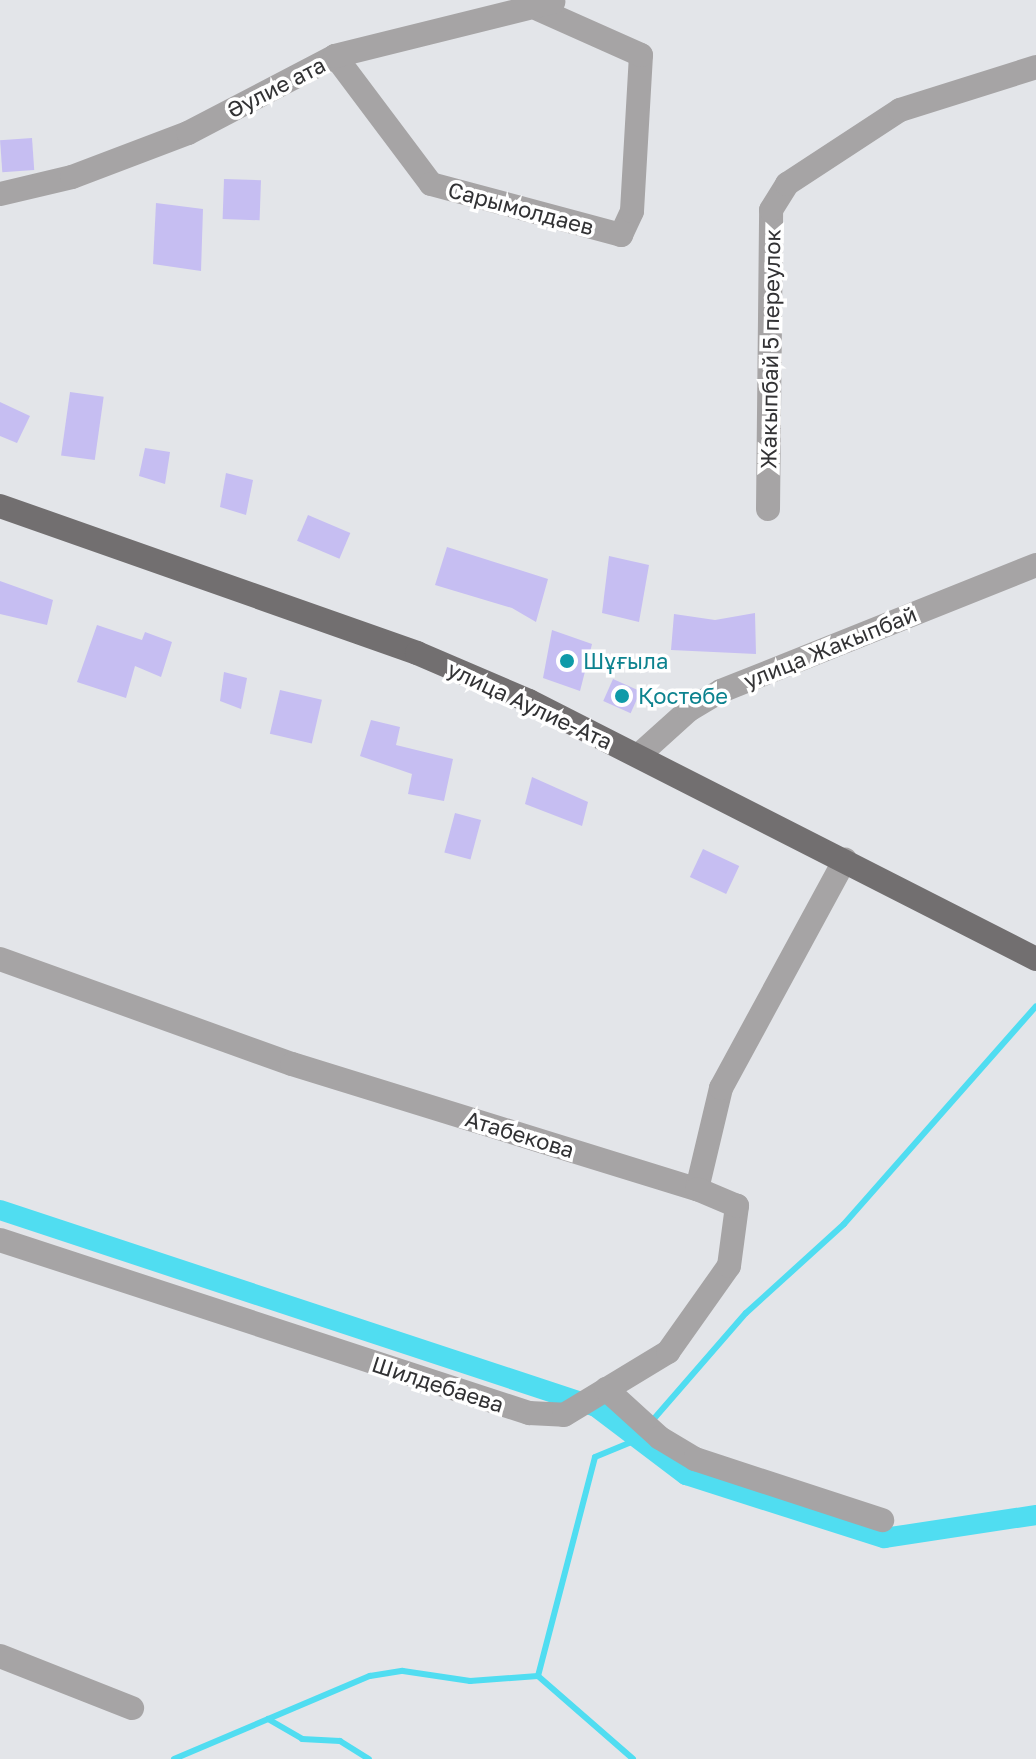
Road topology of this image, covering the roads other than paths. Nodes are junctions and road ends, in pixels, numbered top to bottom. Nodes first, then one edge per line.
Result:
1 (549, 5) edge
2 (335, 56) junction
3 (1036, 67) edge
4 (0, 194) edge
5 (0, 506) edge
6 (768, 509) dead end
7 (1036, 565) edge
8 (639, 755) junction
9 (845, 860) junction
10 (0, 959) edge
11 (1036, 959) edge
12 (697, 1189) junction
13 (0, 1240) edge
14 (606, 1389) junction
15 (882, 1520) dead end
16 (0, 1656) edge
17 (132, 1708) dead end

1 - 2 street, Әулие ата
1 - 2 street, Сарымолдаев
2 - 4 street, Әулие ата
3 - 6 street, Жакыпбай 5 переулок
5 - 8 main road, улица Аулие-Ата
7 - 8 street, улица Жакыпбай
8 - 9 main road, улица Аулие-Ата
9 - 11 main road, улица Аулие-Ата
9 - 12 street
10 - 12 street, Атабекова
12 - 14 street, Шилдебаева
13 - 14 street, Шилдебаева
14 - 15 street
16 - 17 street

